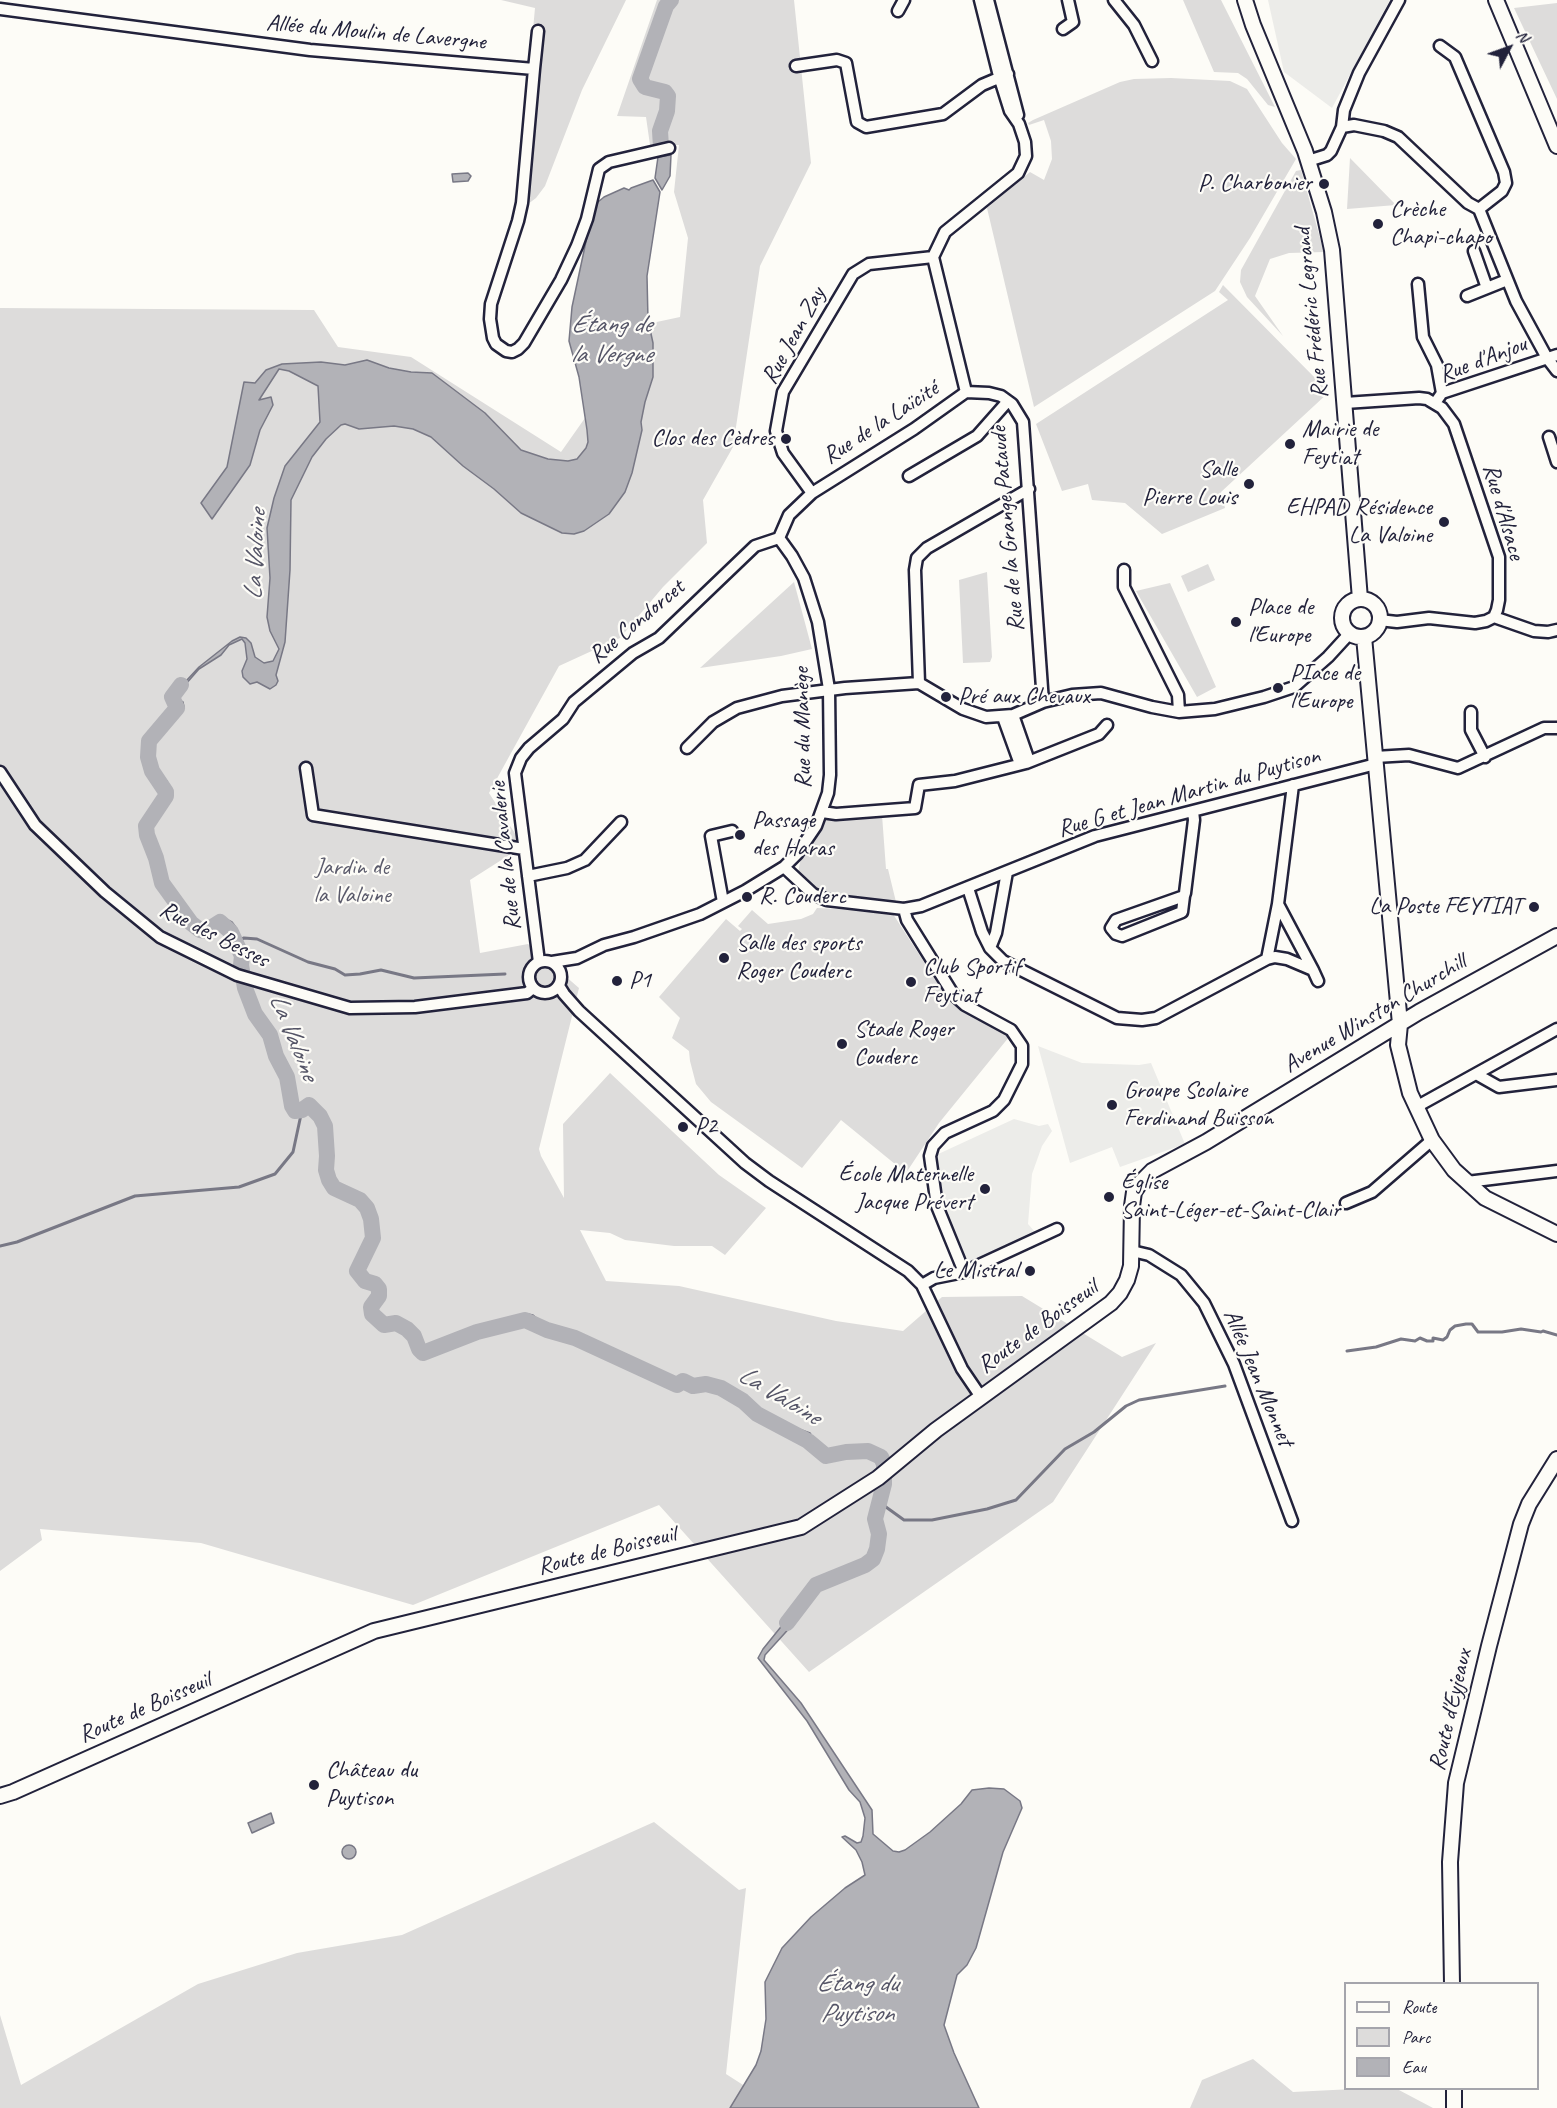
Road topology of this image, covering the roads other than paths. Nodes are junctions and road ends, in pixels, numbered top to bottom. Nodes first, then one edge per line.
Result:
1 (904, 0) edge
2 (980, 0) edge
3 (988, 0) edge
4 (1068, 0) edge
5 (1114, 0) edge
6 (1245, 0) edge
7 (1399, 0) edge
8 (1496, 0) edge
9 (0, 9) edge
10 (898, 10) dead end
11 (1063, 29) dead end
12 (538, 31) dead end
13 (1440, 46) dead end
14 (1152, 61) dead end
15 (796, 66) dead end
16 (534, 69) junction
17 (1003, 75) junction
18 (1342, 128) junction
19 (1557, 146) edge
20 (669, 148) dead end
21 (1308, 161) junction
22 (1479, 209) junction
23 (1474, 251) dead end
24 (933, 257) junction
25 (1507, 280) junction
26 (1418, 284) dead end
27 (1487, 288) junction
28 (1467, 296) dead end
29 (1552, 356) edge
30 (1557, 371) edge
31 (966, 392) junction
32 (1442, 393) junction
33 (1008, 401) junction
34 (1345, 403) junction
35 (1436, 403) junction
36 (1549, 438) dead end
37 (1557, 462) edge
38 (909, 476) dead end
39 (1029, 489) junction
40 (812, 493) junction
41 (779, 538) junction
42 (1124, 570) dead end
43 (1360, 599) junction
44 (1494, 617) junction
45 (1380, 620) junction
46 (1557, 630) edge
47 (1350, 633) junction
48 (1364, 637) junction
49 (918, 683) junction
50 (829, 689) junction
51 (1043, 702) junction
52 (1179, 712) junction
53 (1471, 712) dead end
54 (1008, 716) junction
55 (1107, 725) dead end
56 (1557, 728) edge
57 (529, 748) joint
58 (687, 748) dead end
59 (1485, 757) junction
60 (1375, 760) junction
61 (1024, 763) junction
62 (306, 768) dead end
63 (0, 772) edge
64 (1293, 785) junction
65 (1193, 811) junction
66 (822, 812) junction
67 (621, 822) dead end
68 (732, 831) dead end
69 (524, 849) junction
70 (784, 867) junction
71 (1007, 872) junction
72 (528, 876) junction
73 (968, 888) junction
74 (1184, 896) junction
75 (723, 902) junction
76 (1278, 904) junction
77 (904, 909) junction
78 (1557, 936) edge
79 (990, 948) junction
80 (577, 957) junction
81 (1267, 959) junction
82 (539, 962) junction
83 (552, 962) junction
84 (1313, 970) junction
85 (560, 971) junction
86 (529, 977) junction
87 (1318, 981) dead end
88 (559, 986) junction
89 (533, 988) junction
90 (546, 993) junction
91 (507, 996) junction
92 (579, 1011) junction
93 (1400, 1024) junction
94 (1557, 1029) edge
95 (1476, 1074) junction
96 (1557, 1080) edge
97 (1416, 1107) junction
98 (1432, 1140) junction
99 (1557, 1171) edge
100 (1467, 1182) junction
101 (1346, 1203) dead end
102 (1057, 1230) dead end
103 (1131, 1232) joint
104 (1557, 1234) edge
105 (1132, 1251) junction
106 (964, 1272) junction
107 (922, 1284) junction
108 (981, 1397) junction
109 (1557, 1460) edge
110 (1292, 1521) dead end
111 (0, 1796) edge
112 (1452, 1982) edge
113 (1454, 2090) edge
114 (1454, 2108) edge

1 - 10 street
2 - 17 street
3 - 17 street
4 - 11 street
5 - 14 street
6 - 21 main road, Rue Frédéric Legrand
7 - 18 street
8 - 19 main road
9 - 16 street, Allée du Moulin de Lavergne
12 - 16 street
13 - 22 street
15 - 17 street
16 - 20 street
17 - 24 street
18 - 21 street
18 - 22 street
21 - 34 main road, Rue Frédéric Legrand
22 - 25 street
23 - 27 street
24 - 31 street, Rue de la Laïcité
24 - 40 street, Rue Jean Zay
25 - 27 street
25 - 29 street
26 - 32 street
27 - 28 street
29 - 30 street
29 - 32 street, Rue d'Anjou
31 - 33 street, Rue de la Grange Pataude
31 - 40 street, Rue de la Laïcité
32 - 35 street, Rue d'Anjou
33 - 38 street
33 - 39 street, Rue de la Grange Pataude
34 - 35 street
34 - 43 main road, Rue Frédéric Legrand
35 - 44 street, Rue d'Alsace
36 - 37 street
39 - 49 street
39 - 51 street, Rue de la Grange Pataude
40 - 41 street, Rue de la Laïcité
41 - 50 street, Rue du Manège
41 - 57 street, Rue Condorcet
42 - 52 street
43 - 45 main road
43 - 47 main road
44 - 45 street
44 - 46 street
45 - 48 main road
47 - 48 main road
47 - 52 street
48 - 60 main road
49 - 50 street
49 - 54 street
50 - 58 street
50 - 66 street, Rue du Manège
51 - 52 street
51 - 54 street
53 - 59 street
54 - 61 street
55 - 61 street
56 - 59 street, Rue G et Jean Martin du Puytison
57 - 69 street, Rue de la Cavalerie
59 - 60 street, Rue G et Jean Martin du Puytison
60 - 64 street, Rue G et Jean Martin du Puytison
60 - 93 main road
61 - 66 street
62 - 69 street
63 - 91 street, Rue des Besses
64 - 65 street, Rue G et Jean Martin du Puytison
64 - 76 street
65 - 71 street, Rue G et Jean Martin du Puytison
65 - 74 street
66 - 70 street, Rue du Manège
67 - 72 street
68 - 75 street
69 - 72 street, Rue de la Cavalerie
70 - 75 street, Rue du Manège
70 - 77 street, Rue G et Jean Martin du Puytison
71 - 73 street, Rue G et Jean Martin du Puytison
71 - 79 street
72 - 82 street, Rue de la Cavalerie
73 - 77 street, Rue G et Jean Martin du Puytison
73 - 79 street
74 - 74 street
75 - 80 street, Rue du Manège
76 - 81 street
76 - 84 street
77 - 106 street
78 - 93 main road, Avenue Winston Churchill
79 - 81 street
80 - 83 street, Rue du Manège
80 - 85 street, Rue du Manège
81 - 84 street
82 - 83 street
82 - 86 street
83 - 85 street
84 - 87 street
85 - 88 street
86 - 89 street
86 - 91 street
88 - 90 street
88 - 92 street
89 - 90 street
89 - 91 street, Rue des Besses
90 - 92 street
92 - 107 street
93 - 97 main road
93 - 103 main road, Avenue Winston Churchill
94 - 95 street
95 - 96 street
95 - 97 street
97 - 98 main road
98 - 100 main road
98 - 101 street
99 - 100 street
100 - 104 main road
102 - 106 street
103 - 105 main road, Route de Boisseuil
105 - 108 main road, Route de Boisseuil
105 - 110 street, Allée Jean Monnet
106 - 107 street
107 - 108 street
108 - 111 main road, Route de Boisseuil
109 - 112 main road, Route d'Eyjeaux
113 - 114 main road

